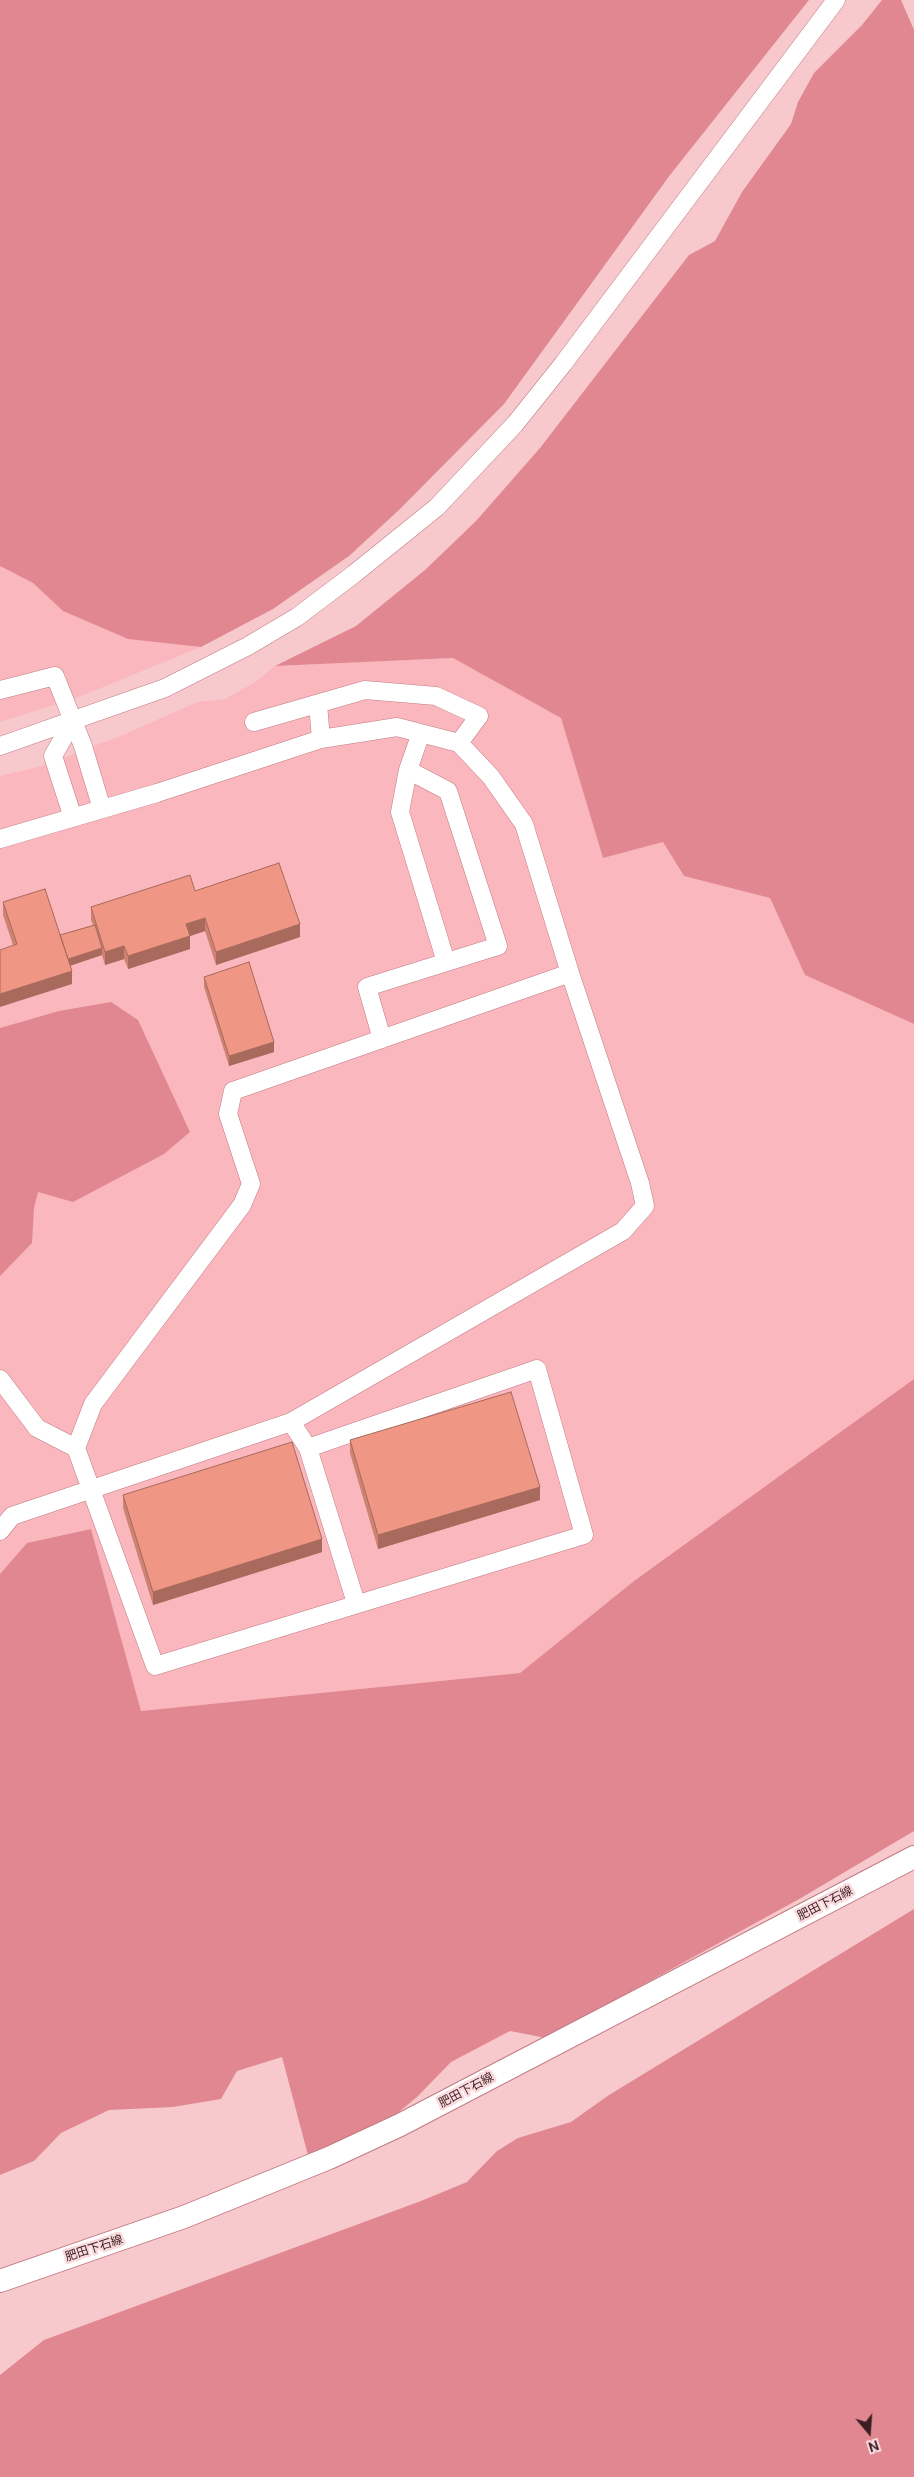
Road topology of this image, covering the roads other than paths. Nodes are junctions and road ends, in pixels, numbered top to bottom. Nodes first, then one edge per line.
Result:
1 (836, 0) edge
2 (0, 690) edge
3 (318, 704) junction
4 (72, 722) junction
5 (254, 722) dead end
6 (421, 733) junction
7 (321, 739) junction
8 (459, 743) junction
9 (0, 746) edge
10 (408, 770) junction
11 (102, 809) junction
12 (73, 818) junction
13 (0, 839) edge
14 (446, 962) junction
15 (570, 973) junction
16 (382, 1039) junction
17 (0, 1379) edge
18 (292, 1422) junction
19 (76, 1448) junction
20 (308, 1448) junction
21 (90, 1488) junction
22 (6, 1513) edge
23 (0, 1531) edge
24 (356, 1602) junction
25 (914, 1857) edge
26 (0, 2281) edge

1 - 4 street
2 - 4 street
3 - 5 street
3 - 7 street
3 - 8 street
4 - 9 street
4 - 11 street
4 - 12 street
6 - 7 street
6 - 8 street
6 - 10 street
7 - 11 street
8 - 15 street
10 - 14 street
10 - 14 street
11 - 12 street
12 - 13 street
14 - 16 street
15 - 16 street
15 - 18 street
16 - 19 street
17 - 19 street
18 - 20 street
18 - 21 street
19 - 21 street
20 - 24 street
20 - 24 street
21 - 22 street
21 - 24 street
22 - 23 street
25 - 26 main road, 肥田下石線

